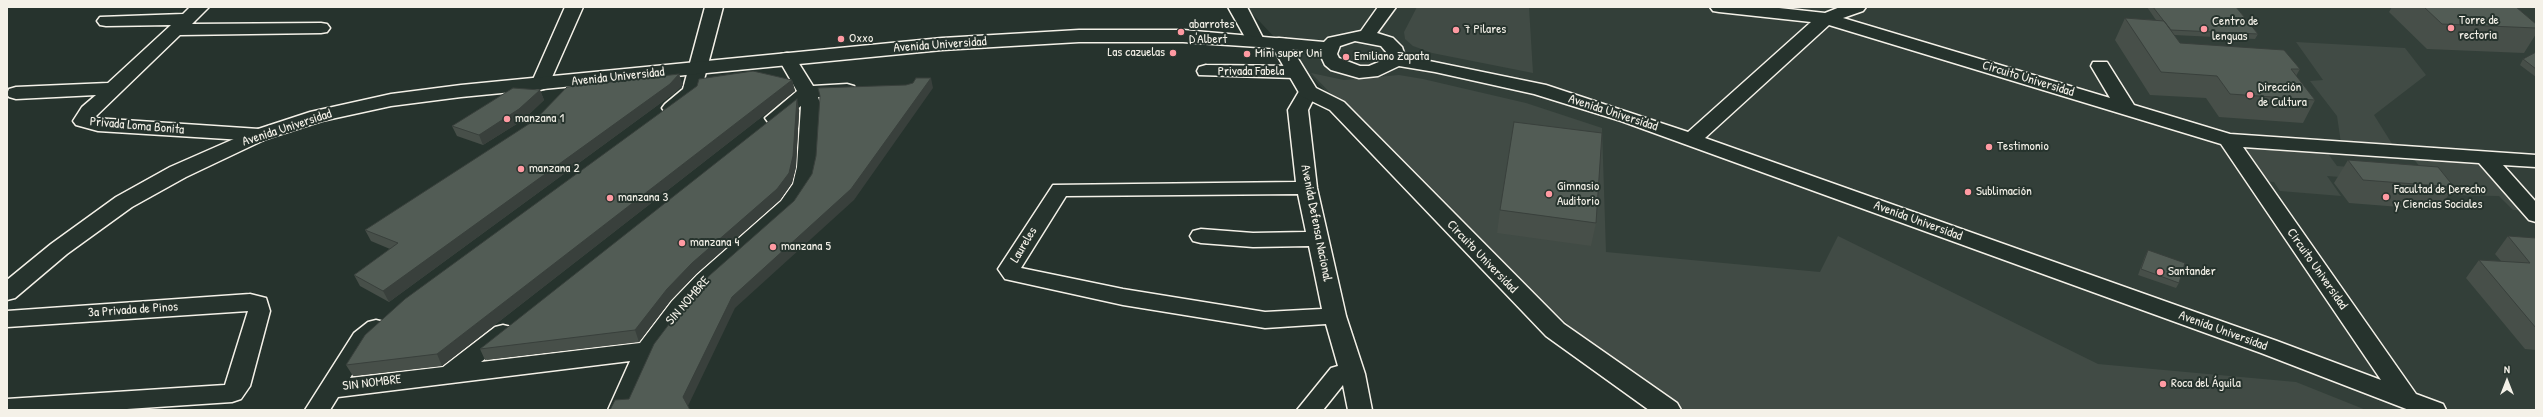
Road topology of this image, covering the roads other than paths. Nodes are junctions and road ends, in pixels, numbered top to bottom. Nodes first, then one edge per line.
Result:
1 (574, 7) edge
2 (714, 7) edge
3 (1237, 7) edge
4 (1387, 7) edge
5 (1719, 7) edge
6 (1857, 7) edge
7 (1828, 14) edge
8 (187, 19) edge
9 (106, 21) dead end
10 (321, 28) dead end
11 (1366, 36) junction
12 (1256, 42) junction
13 (1279, 43) junction
14 (1329, 48) junction
15 (787, 58) junction
16 (1395, 60) junction
17 (2100, 66) dead end
18 (696, 69) junction
19 (1206, 71) dead end
20 (1295, 72) junction
21 (566, 82) junction
22 (540, 84) junction
23 (113, 88) junction
24 (868, 90) edge
25 (807, 92) junction
26 (1308, 92) junction
27 (16, 93) dead end
28 (556, 102) edge
29 (2126, 108) junction
30 (654, 121) edge
31 (757, 132) edge
32 (259, 136) junction
33 (1691, 140) junction
34 (2228, 140) junction
35 (2484, 156) junction
36 (2536, 161) edge
37 (1307, 188) junction
38 (2536, 215) edge
39 (1201, 236) dead end
40 (1318, 239) junction
41 (7, 292) edge
42 (390, 314) edge
43 (1335, 316) junction
44 (7, 319) edge
45 (520, 319) edge
46 (647, 351) junction
47 (451, 373) junction
48 (1339, 374) dead end
49 (330, 389) junction
50 (2407, 399) junction
51 (7, 408) edge
52 (317, 410) edge
53 (620, 410) edge
54 (1308, 410) edge
55 (1360, 410) edge
56 (1668, 410) edge
57 (2434, 410) edge

1 - 22 street
2 - 18 street
3 - 12 street
4 - 11 street
5 - 7 street, Circuito Universidad
6 - 7 street
7 - 29 street, Circuito Universidad
7 - 33 street
8 - 9 street
8 - 10 street
8 - 23 street, Privada Loma Bonita
11 - 14 street
11 - 16 street
12 - 13 street, Avenida Universidad
12 - 15 street, Avenida Universidad
13 - 14 street
13 - 20 street
14 - 16 street
15 - 18 street, Avenida Universidad
15 - 25 street, SIN NOMBRE
16 - 33 street, Avenida Universidad
17 - 29 street
18 - 21 street, Avenida Universidad
18 - 30 street
19 - 20 street, Privada Fabela
20 - 26 street
21 - 22 street, Avenida Universidad
21 - 28 street
22 - 32 street, Avenida Universidad
23 - 27 street
23 - 32 street, Privada Loma Bonita
24 - 25 street
25 - 31 street
25 - 46 street, SIN NOMBRE
26 - 37 street, Avenida Defensa Nacional
26 - 56 street, Circuito Universidad
29 - 34 street, Circuito Universidad
32 - 41 street, Avenida Universidad
33 - 50 street, Avenida Universidad
34 - 35 street, Circuito Universidad
34 - 50 street, Circuito Universidad
35 - 36 street, Circuito Universidad
35 - 38 street
37 - 40 street, Avenida Defensa Nacional
37 - 43 street, Laureles
39 - 40 street
40 - 43 street, Avenida Defensa Nacional
42 - 49 street, SIN NOMBRE
43 - 55 street, Avenida Defensa Nacional
44 - 51 street, 3a Privada de Pinos
45 - 47 street
46 - 47 street, SIN NOMBRE
46 - 53 street, SIN NOMBRE
47 - 49 street, SIN NOMBRE
48 - 54 street
49 - 52 street
50 - 57 street, Avenida Universidad

